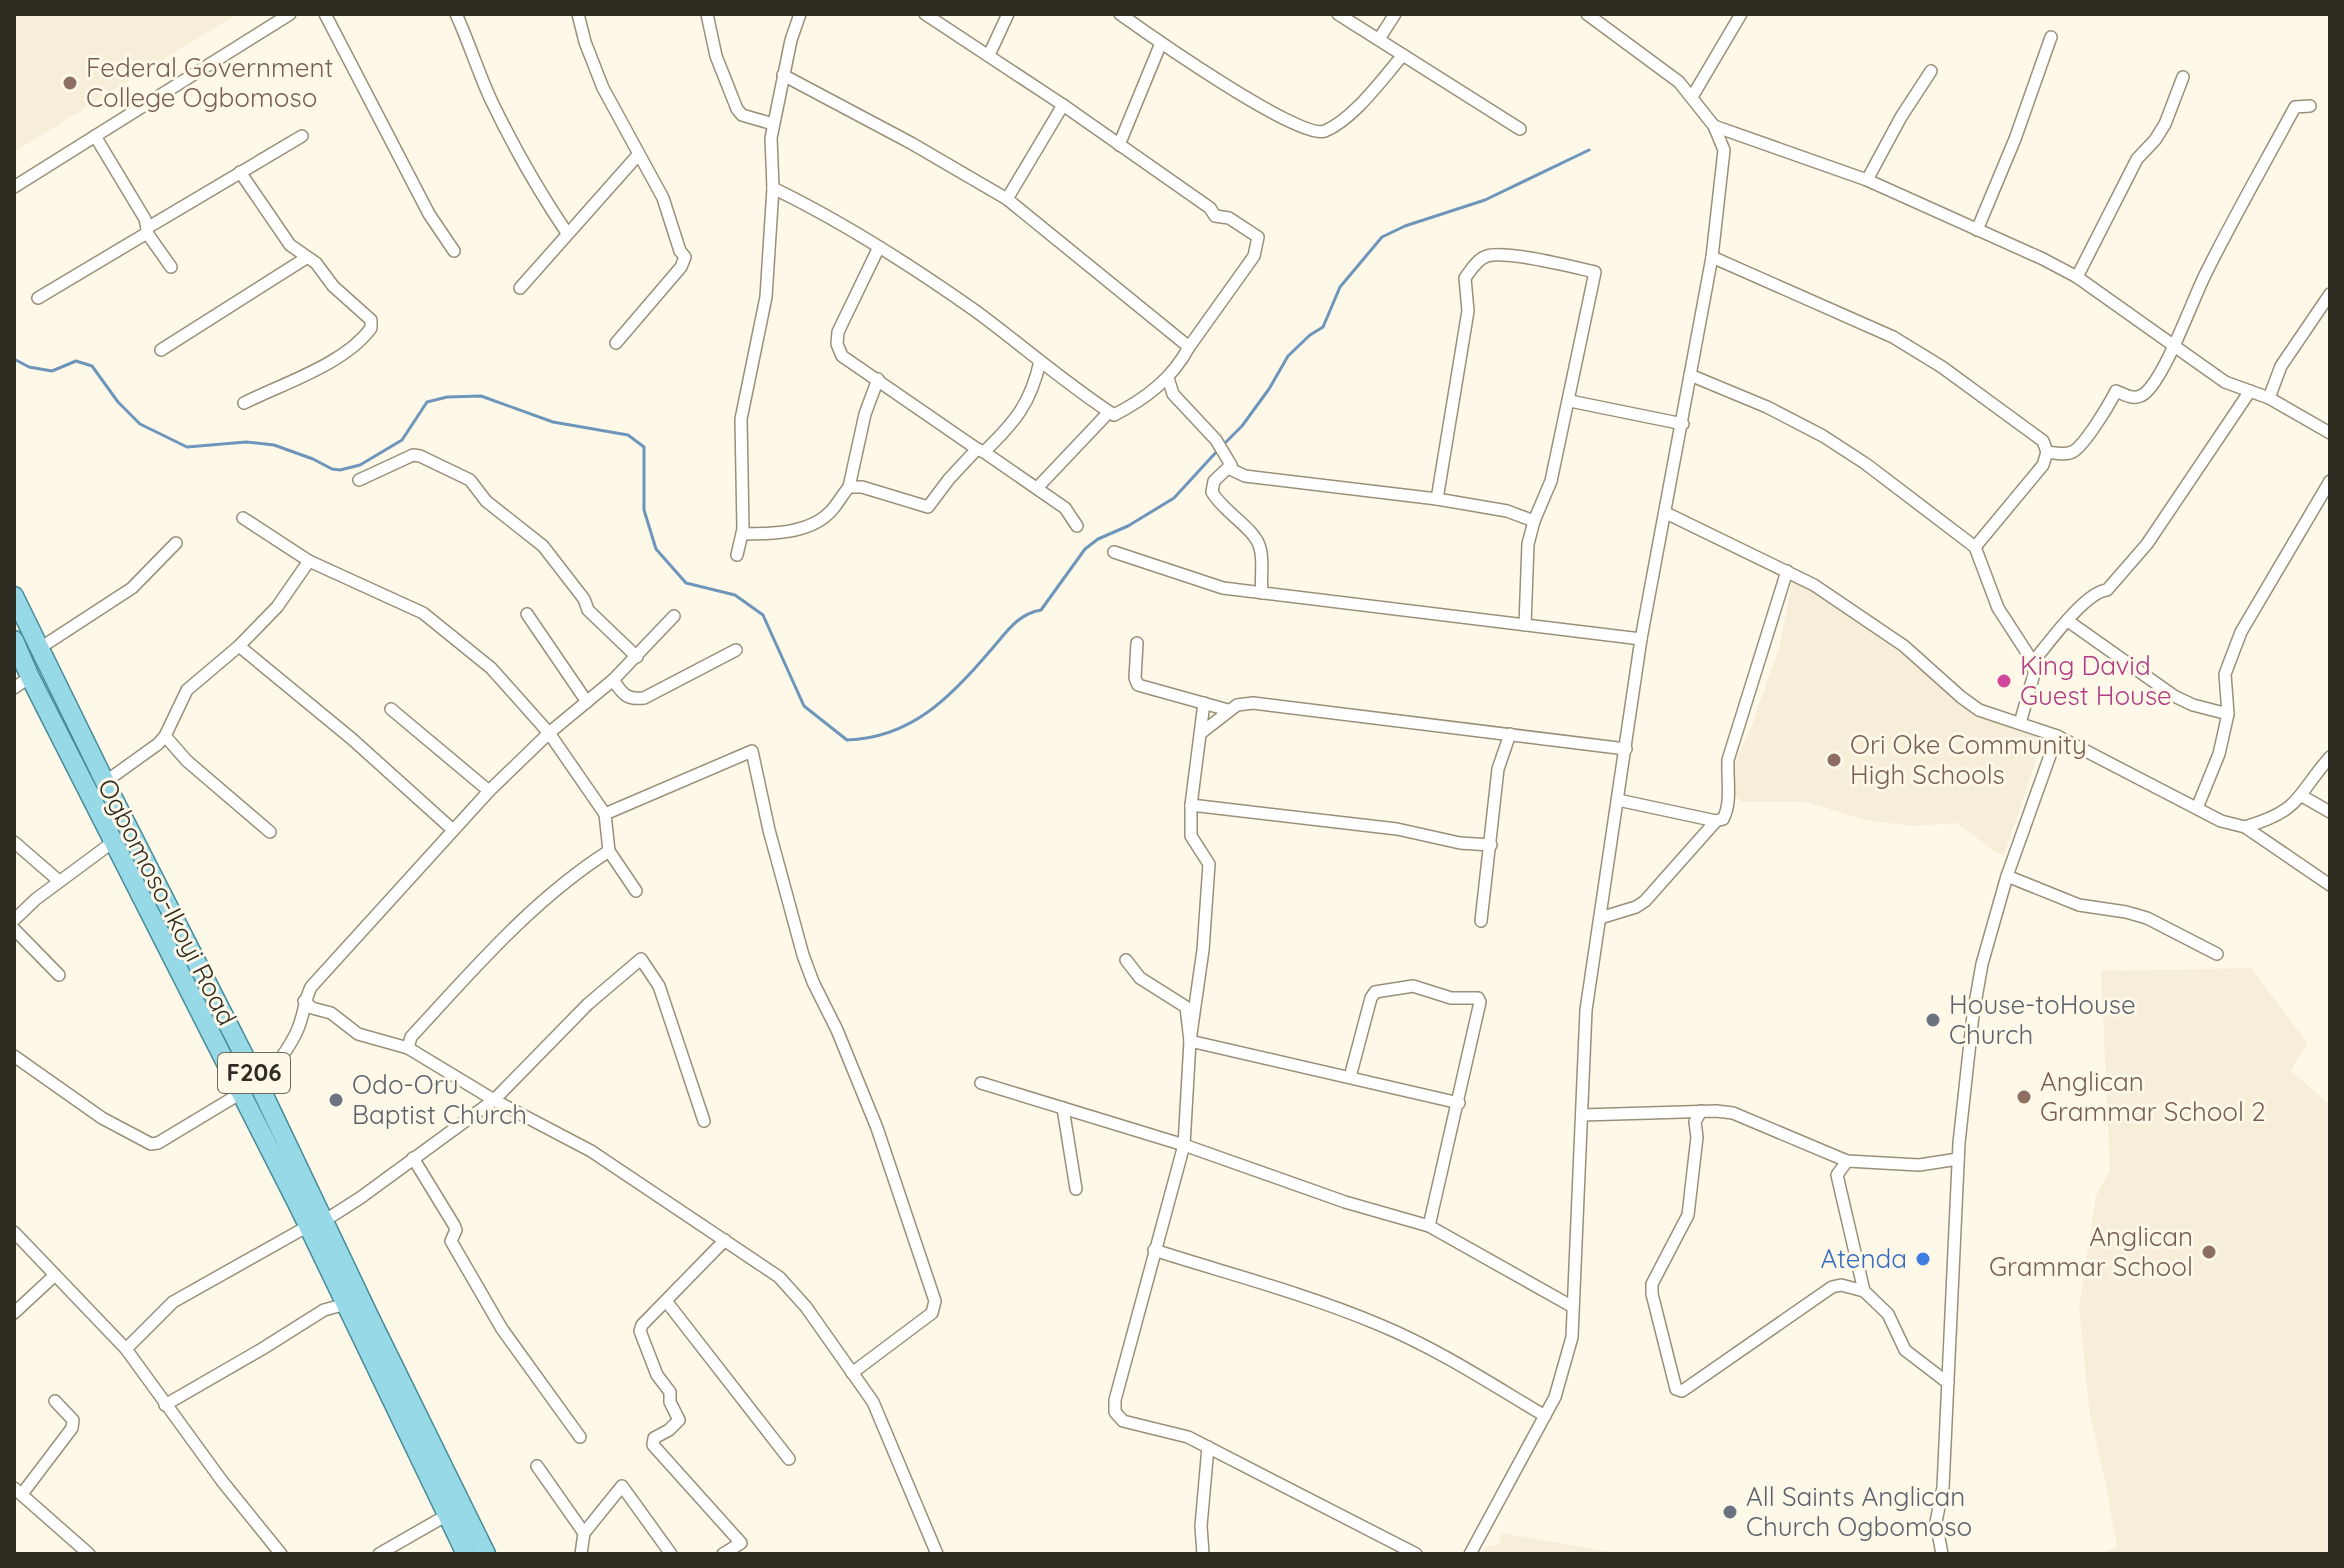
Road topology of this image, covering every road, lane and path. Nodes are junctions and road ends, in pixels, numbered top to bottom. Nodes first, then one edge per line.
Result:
1 (290, 14) edge
2 (325, 14) edge
3 (456, 14) edge
4 (578, 14) edge
5 (707, 14) edge
6 (800, 14) edge
7 (925, 14) edge
8 (1008, 14) edge
9 (1120, 14) edge
10 (1338, 14) edge
11 (1395, 14) edge
12 (1587, 14) edge
13 (1741, 14) edge
14 (2051, 37) dead end
15 (1379, 39) junction
16 (1161, 43) junction
17 (989, 55) junction
18 (1403, 55) junction
19 (1931, 71) dead end
20 (783, 75) junction
21 (2183, 77) dead end
22 (1692, 97) junction
23 (1063, 105) junction
24 (2310, 106) dead end
25 (773, 124) junction
26 (1714, 126) junction
27 (1520, 129) dead end
28 (95, 136) junction
29 (302, 136) dead end
30 (1119, 145) junction
31 (638, 155) junction
32 (240, 172) junction
33 (1867, 180) junction
34 (14, 187) edge
35 (773, 188) junction
36 (1007, 199) junction
37 (147, 230) junction
38 (1977, 230) junction
39 (567, 233) junction
40 (879, 247) junction
41 (454, 251) dead end
42 (1712, 257) junction
43 (306, 258) junction
44 (171, 267) dead end
45 (2077, 277) junction
46 (520, 288) dead end
47 (2330, 294) edge
48 (38, 298) dead end
49 (616, 343) dead end
50 (1189, 347) junction
51 (2174, 347) junction
52 (161, 350) dead end
53 (1040, 361) junction
54 (1690, 375) junction
55 (1168, 378) junction
56 (878, 379) junction
57 (2250, 391) junction
58 (2269, 398) junction
59 (1570, 401) junction
60 (244, 403) dead end
61 (1109, 412) junction
62 (1683, 424) junction
63 (2330, 433) edge
64 (980, 451) junction
65 (2047, 452) junction
66 (1228, 468) junction
67 (359, 480) dead end
68 (2330, 481) edge
69 (849, 487) junction
70 (1037, 488) junction
71 (1437, 499) junction
72 (1666, 513) junction
73 (243, 518) dead end
74 (1534, 521) junction
75 (1077, 526) dead end
76 (742, 534) junction
77 (176, 543) dead end
78 (1975, 547) junction
79 (1114, 552) dead end
80 (737, 555) dead end
81 (309, 561) junction
82 (1787, 571) junction
83 (1262, 593) junction
84 (14, 596) edge
85 (527, 614) dead end
86 (674, 616) dead end
87 (2068, 621) junction
88 (1525, 625) junction
89 (1641, 639) junction
90 (14, 640) edge
91 (1137, 643) dead end
92 (239, 646) junction
93 (40, 648) junction
94 (736, 650) dead end
95 (637, 657) junction
96 (2033, 662) junction
97 (30, 677) junction
98 (613, 680) junction
99 (14, 688) edge
100 (587, 702) junction
101 (1204, 703) junction
102 (391, 709) dead end
103 (1228, 710) junction
104 (2228, 714) junction
105 (2020, 723) junction
106 (549, 733) junction
107 (1201, 733) junction
108 (1510, 734) junction
109 (165, 736) junction
110 (2057, 736) junction
111 (1626, 749) junction
112 (2330, 757) edge
113 (105, 782) junction
114 (489, 791) junction
115 (2302, 796) junction
116 (1618, 800) junction
117 (1191, 805) junction
118 (2197, 808) junction
119 (2330, 812) edge
120 (605, 814) junction
121 (1716, 821) junction
122 (2245, 827) junction
123 (453, 830) junction
124 (270, 832) dead end
125 (123, 836) junction
126 (14, 842) edge
127 (1491, 845) junction
128 (609, 851) junction
129 (2007, 876) junction
130 (59, 881) junction
131 (2330, 885) edge
132 (636, 891) dead end
133 (1600, 918) junction
134 (14, 920) edge
135 (1481, 921) dead end
136 (14, 929) edge
137 (2217, 954) dead end
138 (1126, 960) dead end
139 (59, 975) dead end
140 (304, 1001) junction
141 (1190, 1041) junction
142 (408, 1048) junction
143 (17, 1063) edge
144 (1350, 1077) junction
145 (981, 1083) dead end
146 (260, 1087) junction
147 (241, 1093) junction
148 (494, 1100) junction
149 (1459, 1103) junction
150 (1063, 1108) junction
151 (1701, 1111) junction
152 (1685, 1114) junction
153 (1582, 1115) junction
154 (704, 1121) dead end
155 (1695, 1122) junction
156 (1184, 1145) junction
157 (413, 1158) junction
158 (1958, 1159) junction
159 (1847, 1161) junction
160 (1076, 1189) dead end
161 (317, 1226) junction
162 (1429, 1226) junction
163 (14, 1232) edge
164 (725, 1240) junction
165 (1154, 1250) junction
166 (55, 1275) junction
167 (1864, 1291) junction
168 (666, 1301) junction
169 (346, 1304) junction
170 (1573, 1307) junction
171 (14, 1313) edge
172 (126, 1349) junction
173 (852, 1373) junction
174 (1948, 1383) junction
175 (55, 1401) dead end
176 (165, 1405) junction
177 (1545, 1416) junction
178 (580, 1437) dead end
179 (1208, 1447) junction
180 (789, 1459) dead end
181 (537, 1466) dead end
182 (18, 1491) edge
183 (447, 1515) junction
184 (584, 1533) junction
185 (84, 1552) edge
186 (281, 1554) edge
187 (379, 1554) edge
188 (466, 1554) edge
189 (486, 1554) edge
190 (581, 1554) edge
191 (671, 1554) edge
192 (723, 1554) edge
193 (937, 1554) edge
194 (1203, 1554) edge
195 (1416, 1554) edge
196 (1470, 1554) edge
197 (1942, 1554) edge

1 - 28 street
2 - 41 street
3 - 39 street
4 - 31 street
5 - 25 street
6 - 20 street
7 - 17 street
8 - 17 street
9 - 16 street
10 - 15 street
11 - 15 street
12 - 22 street
13 - 22 street
14 - 38 street
15 - 18 street
16 - 18 street
16 - 30 street
17 - 23 street
18 - 27 street
19 - 33 street
20 - 25 street
20 - 36 street
21 - 45 street
22 - 26 street
23 - 30 street
23 - 36 street
24 - 51 street
25 - 35 street
26 - 33 street
26 - 42 street
28 - 34 street
28 - 37 street
29 - 32 street
30 - 50 street
31 - 39 street
31 - 49 street
32 - 37 street
32 - 43 street
33 - 38 street
35 - 40 street
35 - 76 street
36 - 50 street
37 - 44 street
37 - 48 street
38 - 45 street
39 - 46 street
40 - 53 street
40 - 56 street
42 - 54 street
42 - 65 street
43 - 52 street
43 - 60 street
45 - 51 street
47 - 58 street
50 - 55 street
51 - 57 street
51 - 65 street
53 - 61 street
53 - 64 street
54 - 62 street
54 - 78 street
55 - 61 street
55 - 66 street
56 - 64 street
56 - 69 street
57 - 58 street
57 - 87 street
58 - 63 street
59 - 62 street
59 - 71 street
59 - 74 street
61 - 70 street
62 - 72 street
64 - 69 street
64 - 70 street
65 - 78 street
66 - 71 street
66 - 83 street
67 - 95 street
68 - 104 street
69 - 76 street
70 - 75 street
71 - 74 street
72 - 82 street
72 - 89 street
73 - 81 street
74 - 88 street
76 - 80 street
77 - 93 street
78 - 96 street
79 - 83 street
81 - 92 street
81 - 106 street
82 - 105 street
82 - 121 street
83 - 88 street
84 - 93 main road, Ogbomoso-Ikoyi Road / F206
85 - 100 street
86 - 95 street
87 - 96 street
87 - 104 street
88 - 89 street
89 - 111 street
90 - 97 main road, Ogbomoso-Ikoyi Road / F206
91 - 101 street
92 - 109 street
92 - 123 street
93 - 113 main road, Ogbomoso-Ikoyi Road / F206
94 - 98 street
95 - 98 street
96 - 105 street
97 - 99 street
97 - 125 main road, Ogbomoso-Ikoyi Road / F206
98 - 100 street
100 - 106 street
101 - 103 street
101 - 107 street
102 - 114 street
103 - 107 street
103 - 108 street
104 - 118 street
105 - 110 street
106 - 114 street
106 - 120 street
107 - 117 street
108 - 111 street
108 - 127 street
109 - 113 street
109 - 124 street
110 - 118 street
110 - 129 street
111 - 116 street
112 - 115 street
113 - 125 main road, Ogbomoso-Ikoyi Road / F206
114 - 123 street
115 - 119 street
115 - 122 street
116 - 121 street
116 - 133 street
117 - 127 street
117 - 141 street
118 - 122 street
120 - 128 street
120 - 173 street
121 - 133 street
122 - 131 street
123 - 140 street
125 - 130 street
125 - 146 main road, Ogbomoso-Ikoyi Road / F206
125 - 147 main road, Ogbomoso-Ikoyi Road / F206
126 - 130 street
127 - 135 street
128 - 132 street
128 - 142 street
129 - 137 street
129 - 158 street
130 - 134 street
133 - 153 street
136 - 139 street
138 - 141 street
140 - 142 street
140 - 146 street
141 - 144 street
141 - 156 street
142 - 148 street
143 - 147 street
144 - 149 street
144 - 149 street
145 - 150 street
146 - 161 main road, Ogbomoso-Ikoyi Road / F206
147 - 161 main road, Ogbomoso-Ikoyi Road / F206
148 - 154 street
148 - 157 street
148 - 164 street
149 - 162 street
150 - 156 street
150 - 160 street
151 - 152 street
151 - 155 street
151 - 159 street
152 - 153 street
152 - 155 street
153 - 170 street
155 - 167 street
156 - 162 street
156 - 165 street
157 - 161 street
157 - 178 street
158 - 159 street
158 - 174 street
159 - 167 street
161 - 169 main road, Ogbomoso-Ikoyi Road / F206
161 - 172 street
161 - 189 main road, Ogbomoso-Ikoyi Road / F206
162 - 170 street
163 - 166 street
164 - 168 street
164 - 173 street
165 - 177 street
165 - 179 street
166 - 171 street
166 - 172 street
167 - 174 street
168 - 180 street
168 - 192 street
169 - 176 street
169 - 183 main road, Ogbomoso-Ikoyi Road / F206
170 - 177 street
172 - 176 street
173 - 193 street
174 - 197 street
175 - 182 street
176 - 186 street
177 - 196 street
179 - 194 street
179 - 195 street
181 - 184 street
182 - 185 street
183 - 187 street
183 - 188 main road, Ogbomoso-Ikoyi Road / F206
184 - 190 street
184 - 191 street

